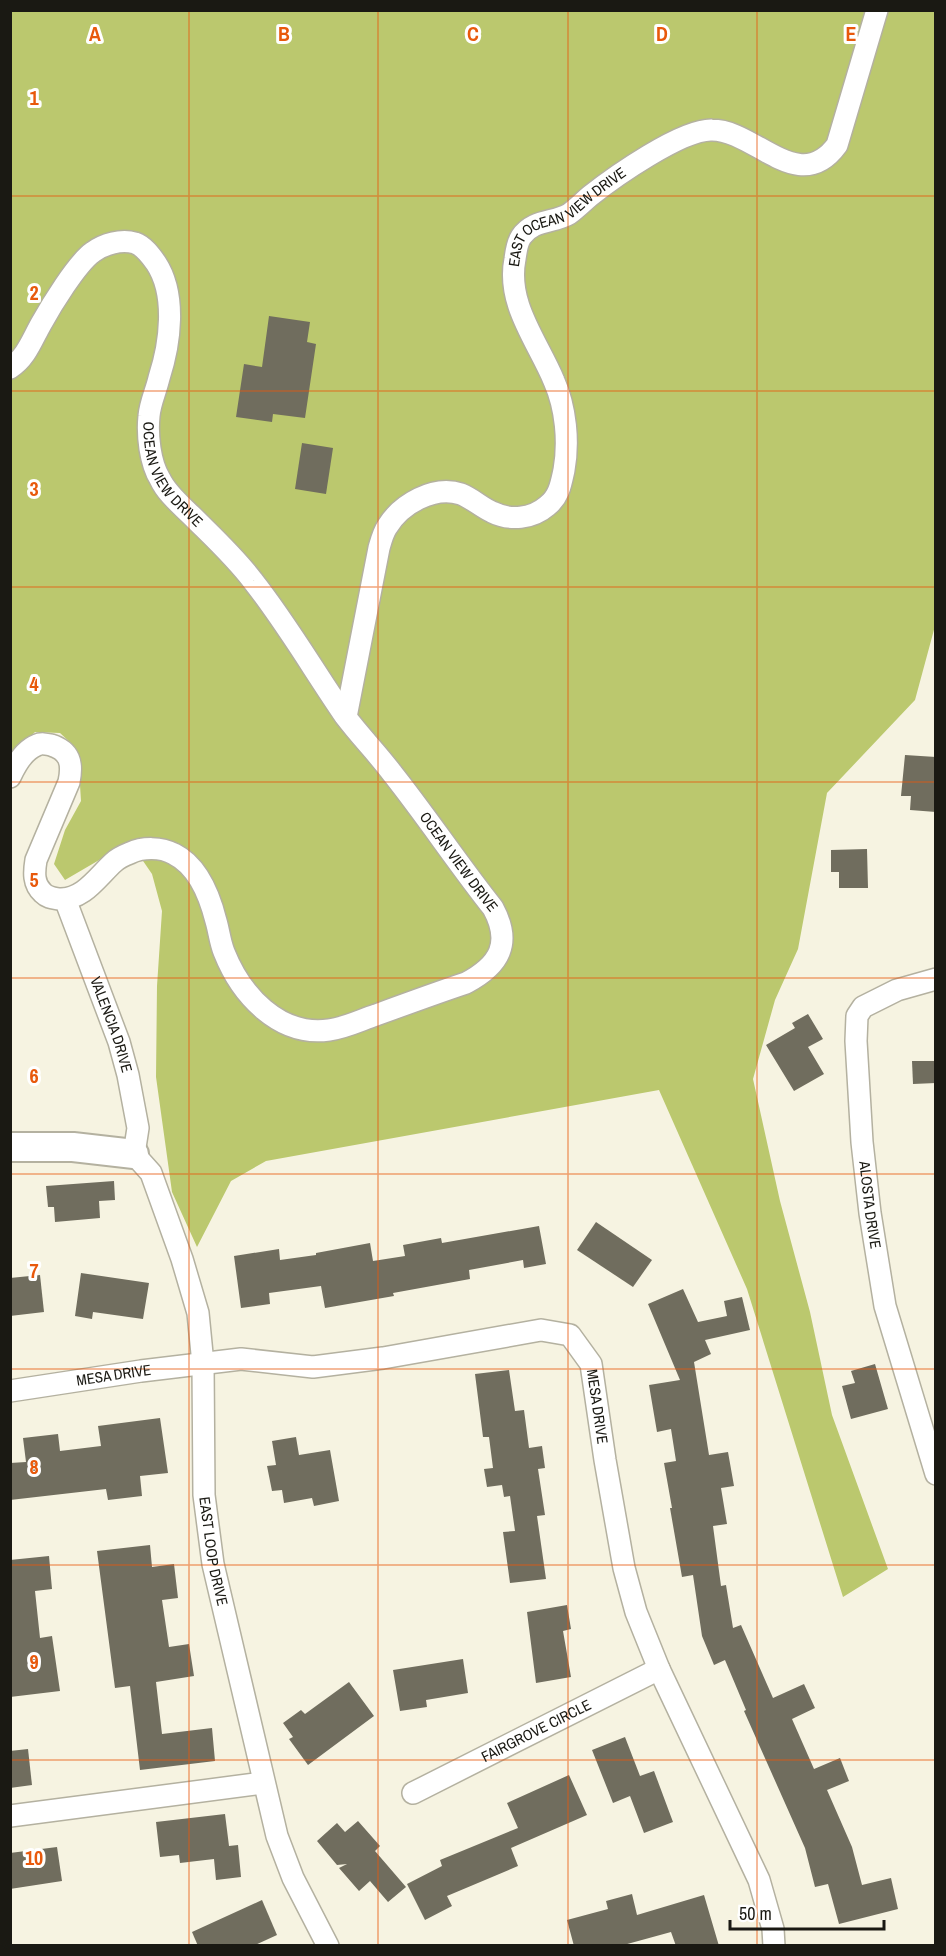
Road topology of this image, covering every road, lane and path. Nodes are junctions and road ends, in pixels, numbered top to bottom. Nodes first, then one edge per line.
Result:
1 (877, 10) edge
2 (10, 368) edge
3 (346, 717) junction
4 (10, 777) edge
5 (65, 899) junction
6 (936, 979) edge
7 (10, 1147) edge
8 (134, 1154) junction
9 (203, 1364) junction
10 (10, 1391) edge
11 (936, 1474) edge
12 (659, 1669) junction
13 (263, 1783) junction
14 (413, 1793) dead end
15 (10, 1816) edge
16 (328, 1946) edge
17 (774, 1946) edge

1 - 3 street, EAST OCEAN VIEW DRIVE
2 - 3 street, OCEAN VIEW DRIVE
3 - 5 street, OCEAN VIEW DRIVE
4 - 5 street
5 - 8 street, VALENCIA DRIVE
6 - 11 street, ALOSTA DRIVE
7 - 8 street
8 - 9 street, EAST LOOP DRIVE
9 - 10 street, MESA DRIVE
9 - 12 street, MESA DRIVE
9 - 13 street, EAST LOOP DRIVE
12 - 14 street, FAIRGROVE CIRCLE
12 - 17 street, MESA DRIVE
13 - 15 street
13 - 16 street, EAST LOOP DRIVE

